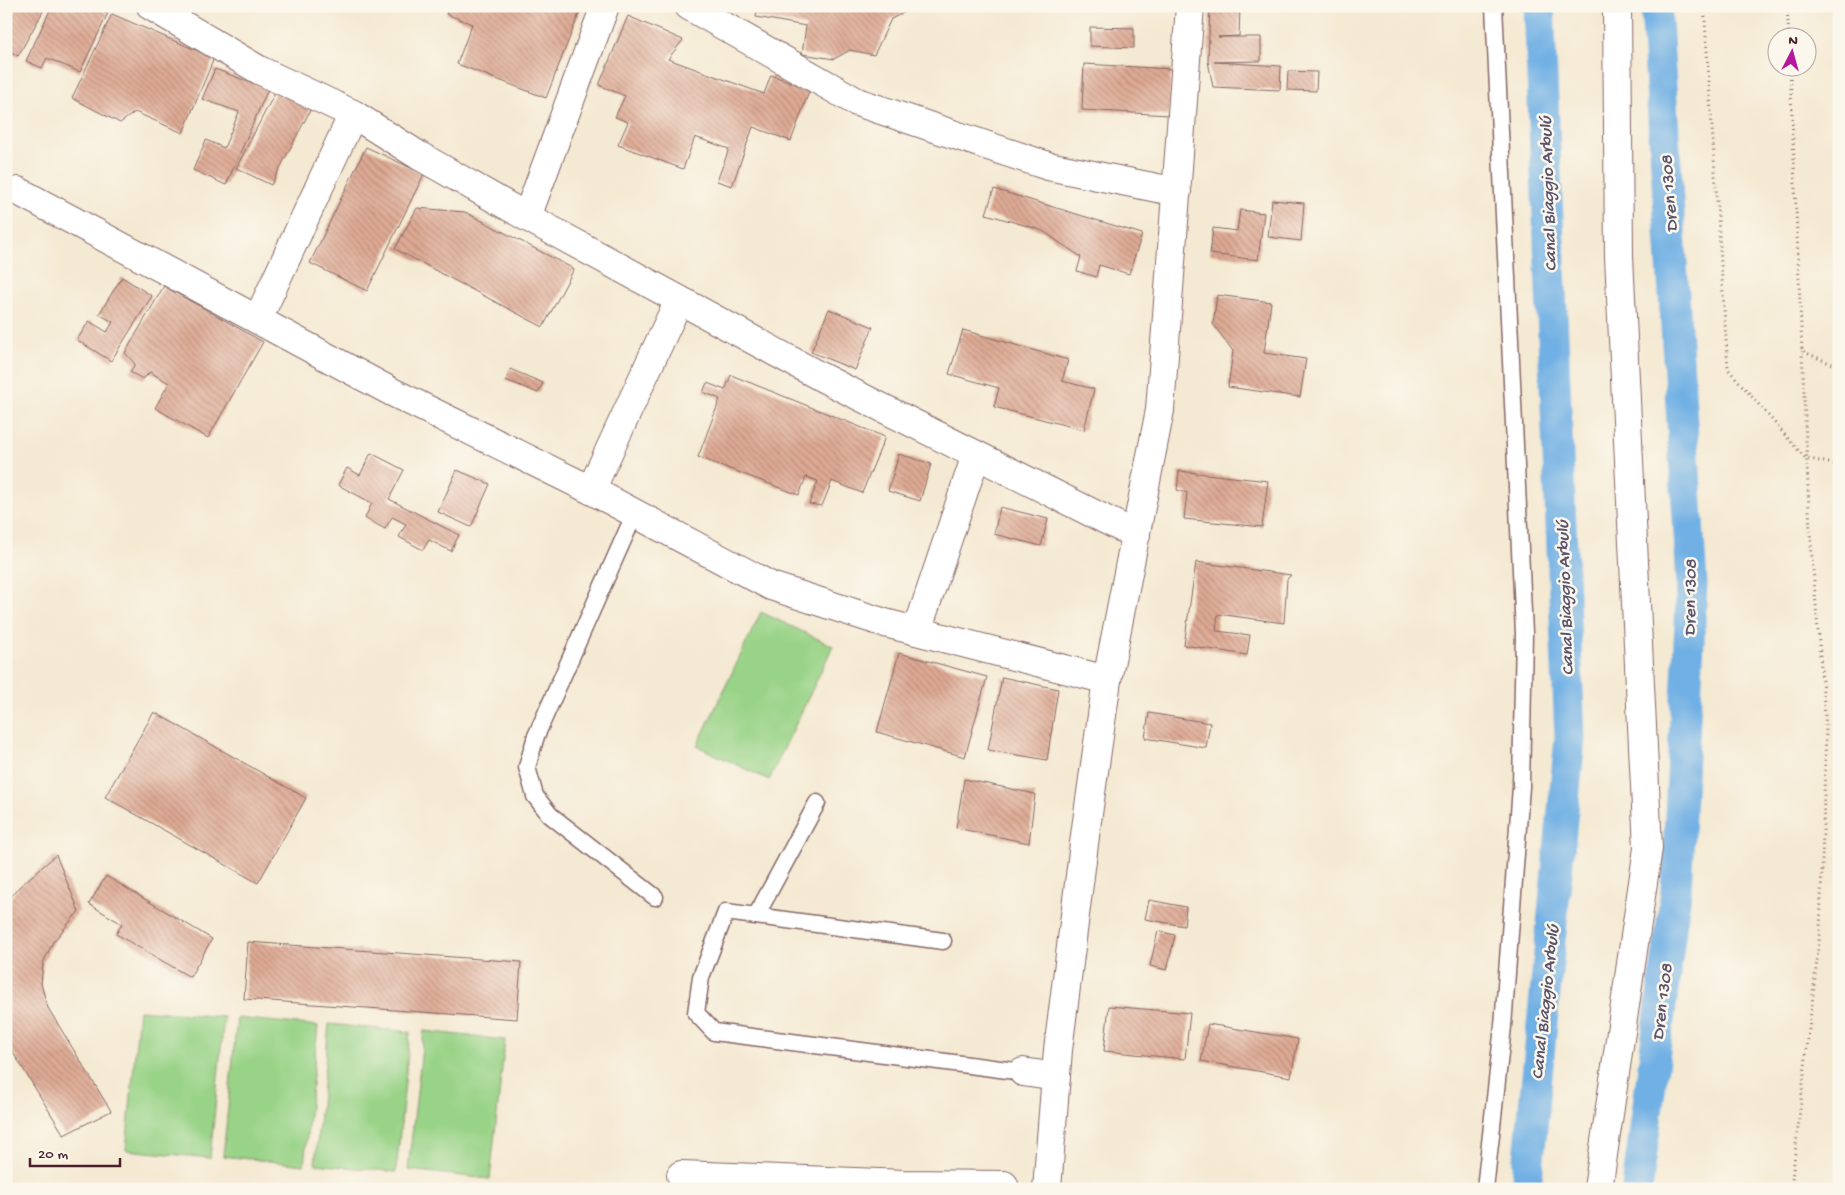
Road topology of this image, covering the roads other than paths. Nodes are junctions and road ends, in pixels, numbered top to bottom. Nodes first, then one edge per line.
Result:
1 (151, 6) edge
2 (605, 6) edge
3 (1190, 6) edge
4 (1494, 6) edge
5 (1617, 6) edge
6 (699, 9) edge
7 (353, 114) junction
8 (18, 191) dead end
9 (1177, 192) junction
10 (527, 217) junction
11 (679, 300) junction
12 (258, 319) junction
13 (976, 455) junction
14 (591, 490) junction
15 (635, 513) junction
16 (1136, 535) junction
17 (917, 631) junction
18 (1107, 680) junction
19 (817, 803) dead end
20 (655, 897) dead end
21 (756, 916) junction
22 (943, 941) dead end
23 (1023, 1072) joint
24 (1056, 1077) junction
25 (681, 1175) dead end
26 (1004, 1185) dead end
27 (904, 1186) edge
28 (1047, 1189) edge
29 (1485, 1189) edge
30 (1598, 1189) edge

1 - 7 street
2 - 10 street
3 - 9 street
4 - 29 lane
5 - 30 street
6 - 9 street
7 - 10 street
7 - 12 street
8 - 12 street
9 - 16 street
10 - 11 street
11 - 13 street
11 - 14 street
12 - 14 street
13 - 16 street
13 - 17 street
14 - 15 street
15 - 17 street
15 - 20 lane
16 - 18 street
17 - 18 street
18 - 24 street
19 - 21 lane
21 - 22 lane
21 - 23 lane
23 - 24 street
24 - 28 street
25 - 27 street
26 - 27 street

